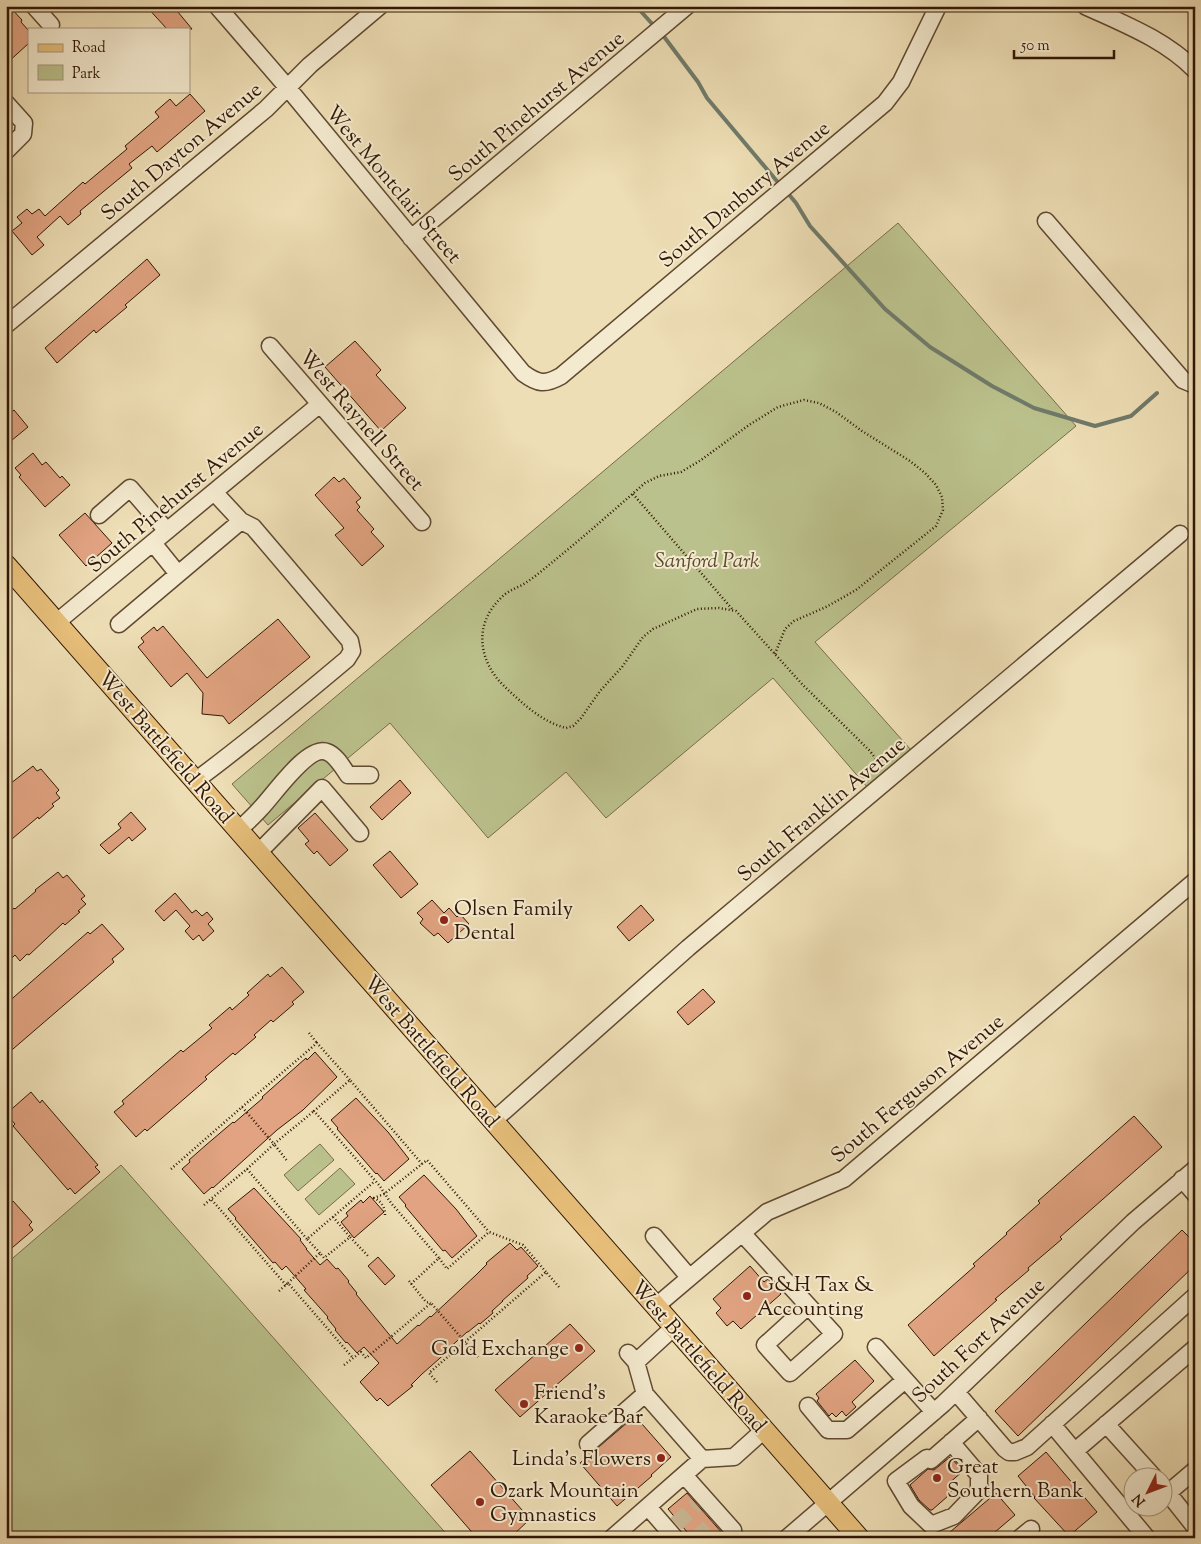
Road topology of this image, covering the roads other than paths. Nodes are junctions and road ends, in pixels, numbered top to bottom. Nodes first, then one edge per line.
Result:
1 (34, 6) edge
2 (217, 6) edge
3 (380, 6) edge
4 (687, 6) edge
5 (938, 6) edge
6 (1086, 6) edge
7 (51, 25) dead end
8 (1195, 70) edge
9 (287, 88) junction
10 (6, 103) edge
11 (6, 151) edge
12 (1046, 221) dead end
13 (411, 238) junction
14 (6, 325) edge
15 (270, 346) dead end
16 (542, 382) joint
17 (1192, 385) edge
18 (320, 404) junction
19 (214, 492) junction
20 (99, 514) dead end
21 (241, 521) junction
22 (422, 522) dead end
23 (167, 531) junction
24 (1180, 534) dead end
25 (153, 543) junction
26 (6, 565) edge
27 (178, 574) junction
28 (57, 622) junction
29 (119, 624) dead end
30 (370, 775) dead end
31 (196, 781) junction
32 (239, 830) junction
33 (360, 833) dead end
34 (258, 853) junction
35 (1195, 881) edge
36 (493, 1122) junction
37 (1188, 1174) edge
38 (1195, 1194) edge
39 (742, 1233) junction
40 (654, 1236) dead end
41 (689, 1277) junction
42 (1195, 1296) edge
43 (654, 1306) junction
44 (808, 1306) dead end
45 (673, 1328) junction
46 (876, 1347) dead end
47 (1195, 1348) edge
48 (905, 1380) junction
49 (956, 1392) junction
50 (645, 1394) junction
51 (808, 1406) dead end
52 (934, 1412) junction
53 (979, 1418) junction
54 (1052, 1424) junction
55 (1106, 1424) junction
56 (764, 1430) junction
57 (951, 1442) junction
58 (588, 1444) dead end
59 (1075, 1451) junction
60 (702, 1459) junction
61 (1144, 1466) edge
62 (1195, 1470) edge
63 (684, 1475) junction
64 (1174, 1485) edge
65 (1174, 1501) edge
66 (828, 1502) junction
67 (648, 1507) junction
68 (1195, 1527) edge
69 (673, 1530) edge
70 (612, 1538) edge
71 (734, 1538) edge
72 (787, 1538) edge
73 (859, 1538) edge
74 (1147, 1538) edge

1 - 7 street
2 - 9 street, West Montclair Street
3 - 9 street, South Dayton Avenue
4 - 13 street, South Pinehurst Avenue
5 - 16 street, South Danbury Avenue
6 - 8 street
9 - 13 street, West Montclair Street
9 - 14 street, South Dayton Avenue
10 - 11 street
12 - 17 street
13 - 16 street, West Montclair Street
15 - 18 street, West Raynell Street
18 - 19 street, South Pinehurst Avenue
18 - 22 street, West Raynell Street
19 - 21 street
19 - 23 street, South Pinehurst Avenue
20 - 23 street
21 - 27 street
21 - 31 street
23 - 25 street, South Pinehurst Avenue
24 - 36 street, South Franklin Avenue
25 - 27 street
25 - 28 street, South Pinehurst Avenue
26 - 28 main road, West Battlefield Road
27 - 29 street
28 - 31 main road, West Battlefield Road
30 - 32 street
31 - 32 main road, West Battlefield Road
32 - 34 main road, West Battlefield Road
33 - 34 street
34 - 36 main road, West Battlefield Road
35 - 39 street, South Ferguson Avenue
36 - 43 main road, West Battlefield Road
37 - 38 street
37 - 49 street, South Fort Avenue
39 - 41 street, South Ferguson Avenue
39 - 44 street
40 - 41 street
41 - 43 street, South Ferguson Avenue
42 - 54 street
43 - 45 main road, West Battlefield Road
45 - 50 street
45 - 56 main road, West Battlefield Road
46 - 48 street
47 - 55 street
48 - 51 street
48 - 52 street
49 - 52 street, South Fort Avenue
49 - 53 street
50 - 58 street
50 - 60 street
52 - 66 street, South Fort Avenue
53 - 54 street
53 - 57 street
54 - 59 street
55 - 59 street
55 - 61 street
56 - 60 street
56 - 66 main road, West Battlefield Road
57 - 57 street
59 - 74 street
60 - 63 street
62 - 64 street
63 - 67 street
63 - 71 street
65 - 68 street
66 - 72 street, South Fort Avenue
66 - 73 main road, West Battlefield Road
67 - 69 street
67 - 70 street

